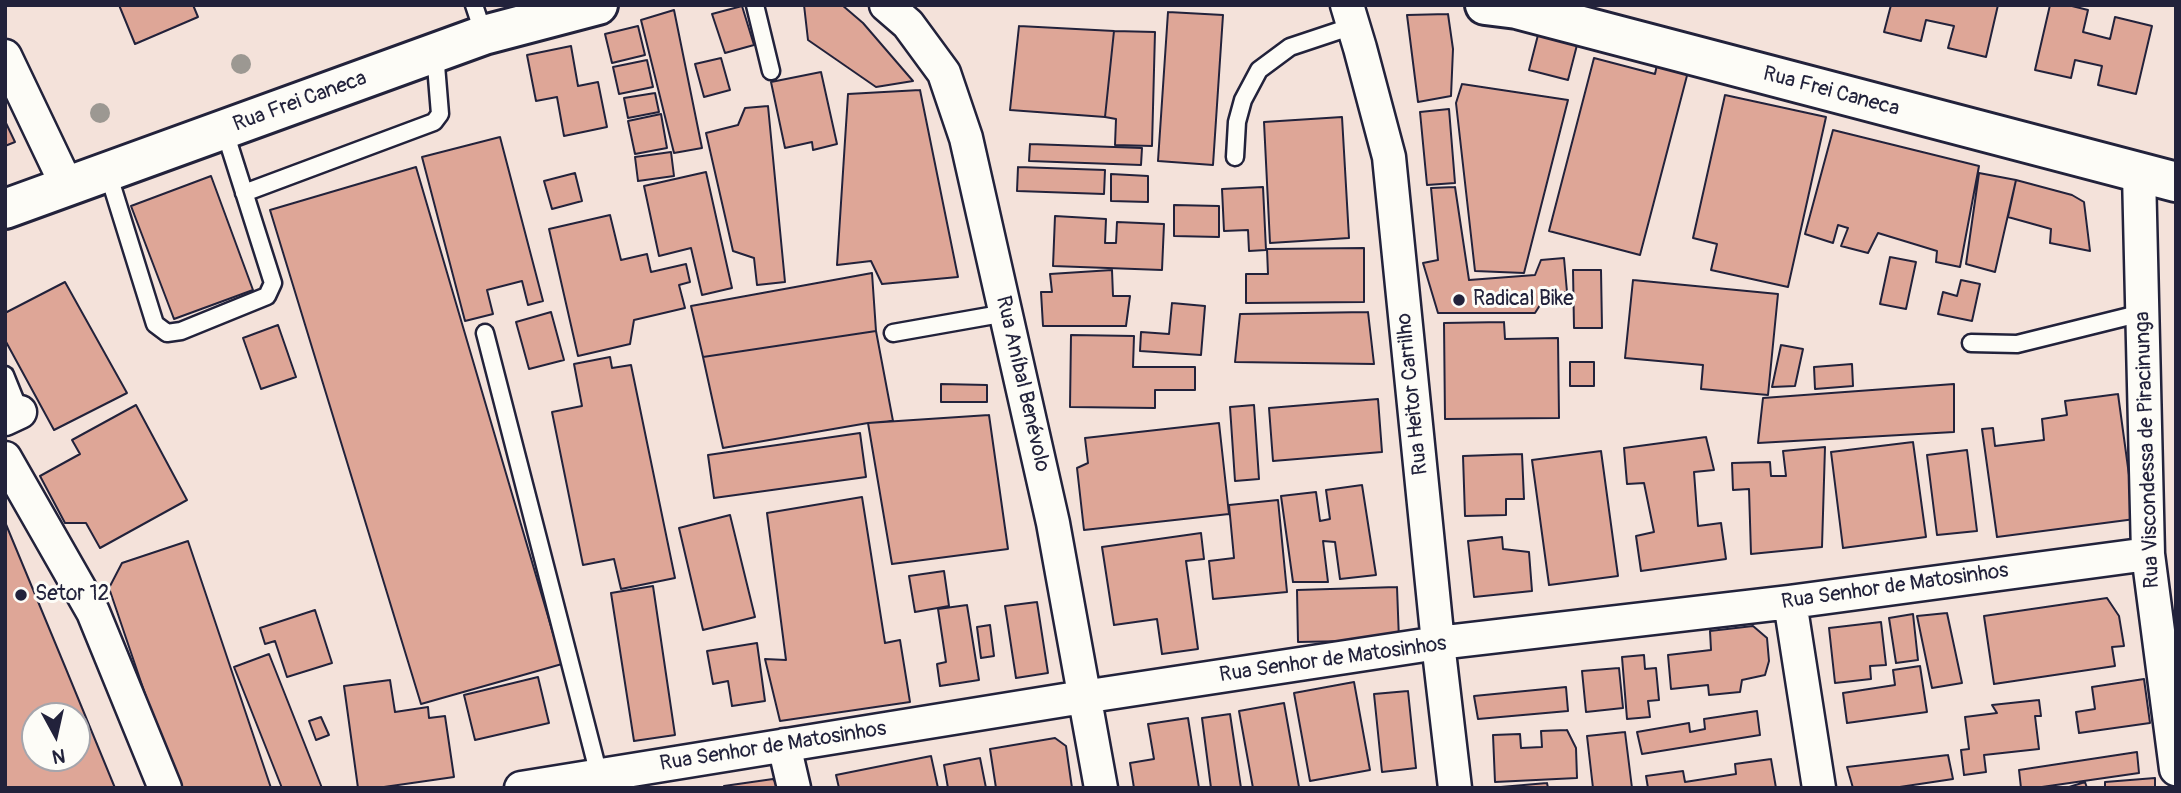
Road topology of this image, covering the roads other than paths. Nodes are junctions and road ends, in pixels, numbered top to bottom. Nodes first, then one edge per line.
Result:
1 (598, 5) edge
2 (755, 5) edge
3 (886, 5) edge
4 (1485, 5) edge
5 (1350, 16) edge
6 (479, 20) edge
7 (435, 53) junction
8 (5, 56) edge
9 (771, 71) dead end
10 (224, 129) junction
11 (1235, 157) dead end
12 (108, 173) junction
13 (2139, 173) junction
14 (2176, 182) edge
15 (68, 188) junction
16 (244, 193) junction
17 (5, 209) edge
18 (1006, 313) junction
19 (2142, 313) junction
20 (485, 332) dead end
21 (893, 333) dead end
22 (1971, 343) dead end
23 (5, 375) edge
24 (13, 416) edge
25 (5, 458) edge
26 (2148, 554) junction
27 (1790, 602) junction
28 (1438, 643) junction
29 (1083, 697) junction
30 (784, 745) junction
31 (2176, 769) edge
32 (599, 775) junction
33 (165, 788) edge
34 (522, 788) edge
35 (794, 788) edge
36 (1101, 788) edge
37 (1454, 788) edge
38 (1819, 788) edge

1 - 6 main road, Rua Frei Caneca
2 - 9 lane
3 - 18 street, Rua Aníbal Benévolo
4 - 13 main road, Rua Frei Caneca
5 - 11 lane
5 - 28 street, Rua Heitor Carrilho
6 - 7 main road, Rua Frei Caneca
7 - 10 main road, Rua Frei Caneca
7 - 16 lane
8 - 15 street
10 - 12 main road, Rua Frei Caneca
10 - 16 lane
12 - 15 main road, Rua Frei Caneca
12 - 16 lane
13 - 14 main road, Rua Frei Caneca
13 - 19 street, Rua Viscondessa de Piracinunga
15 - 17 main road, Rua Frei Caneca
18 - 21 lane
18 - 29 street, Rua Aníbal Benévolo
19 - 22 lane
19 - 26 street, Rua Viscondessa de Piracinunga
20 - 32 lane
23 - 24 lane
25 - 33 street
26 - 27 street, Rua Senhor de Matosinhos
26 - 31 street, Rua Viscondessa de Piracinunga
27 - 28 street, Rua Senhor de Matosinhos
27 - 38 street
28 - 29 street, Rua Senhor de Matosinhos
28 - 37 street, Rua Heitor Carrilho
29 - 30 street, Rua Senhor de Matosinhos
29 - 36 street, Rua Aníbal Benévolo
30 - 32 street, Rua Senhor de Matosinhos
30 - 35 street
32 - 34 street, Rua Senhor de Matosinhos

